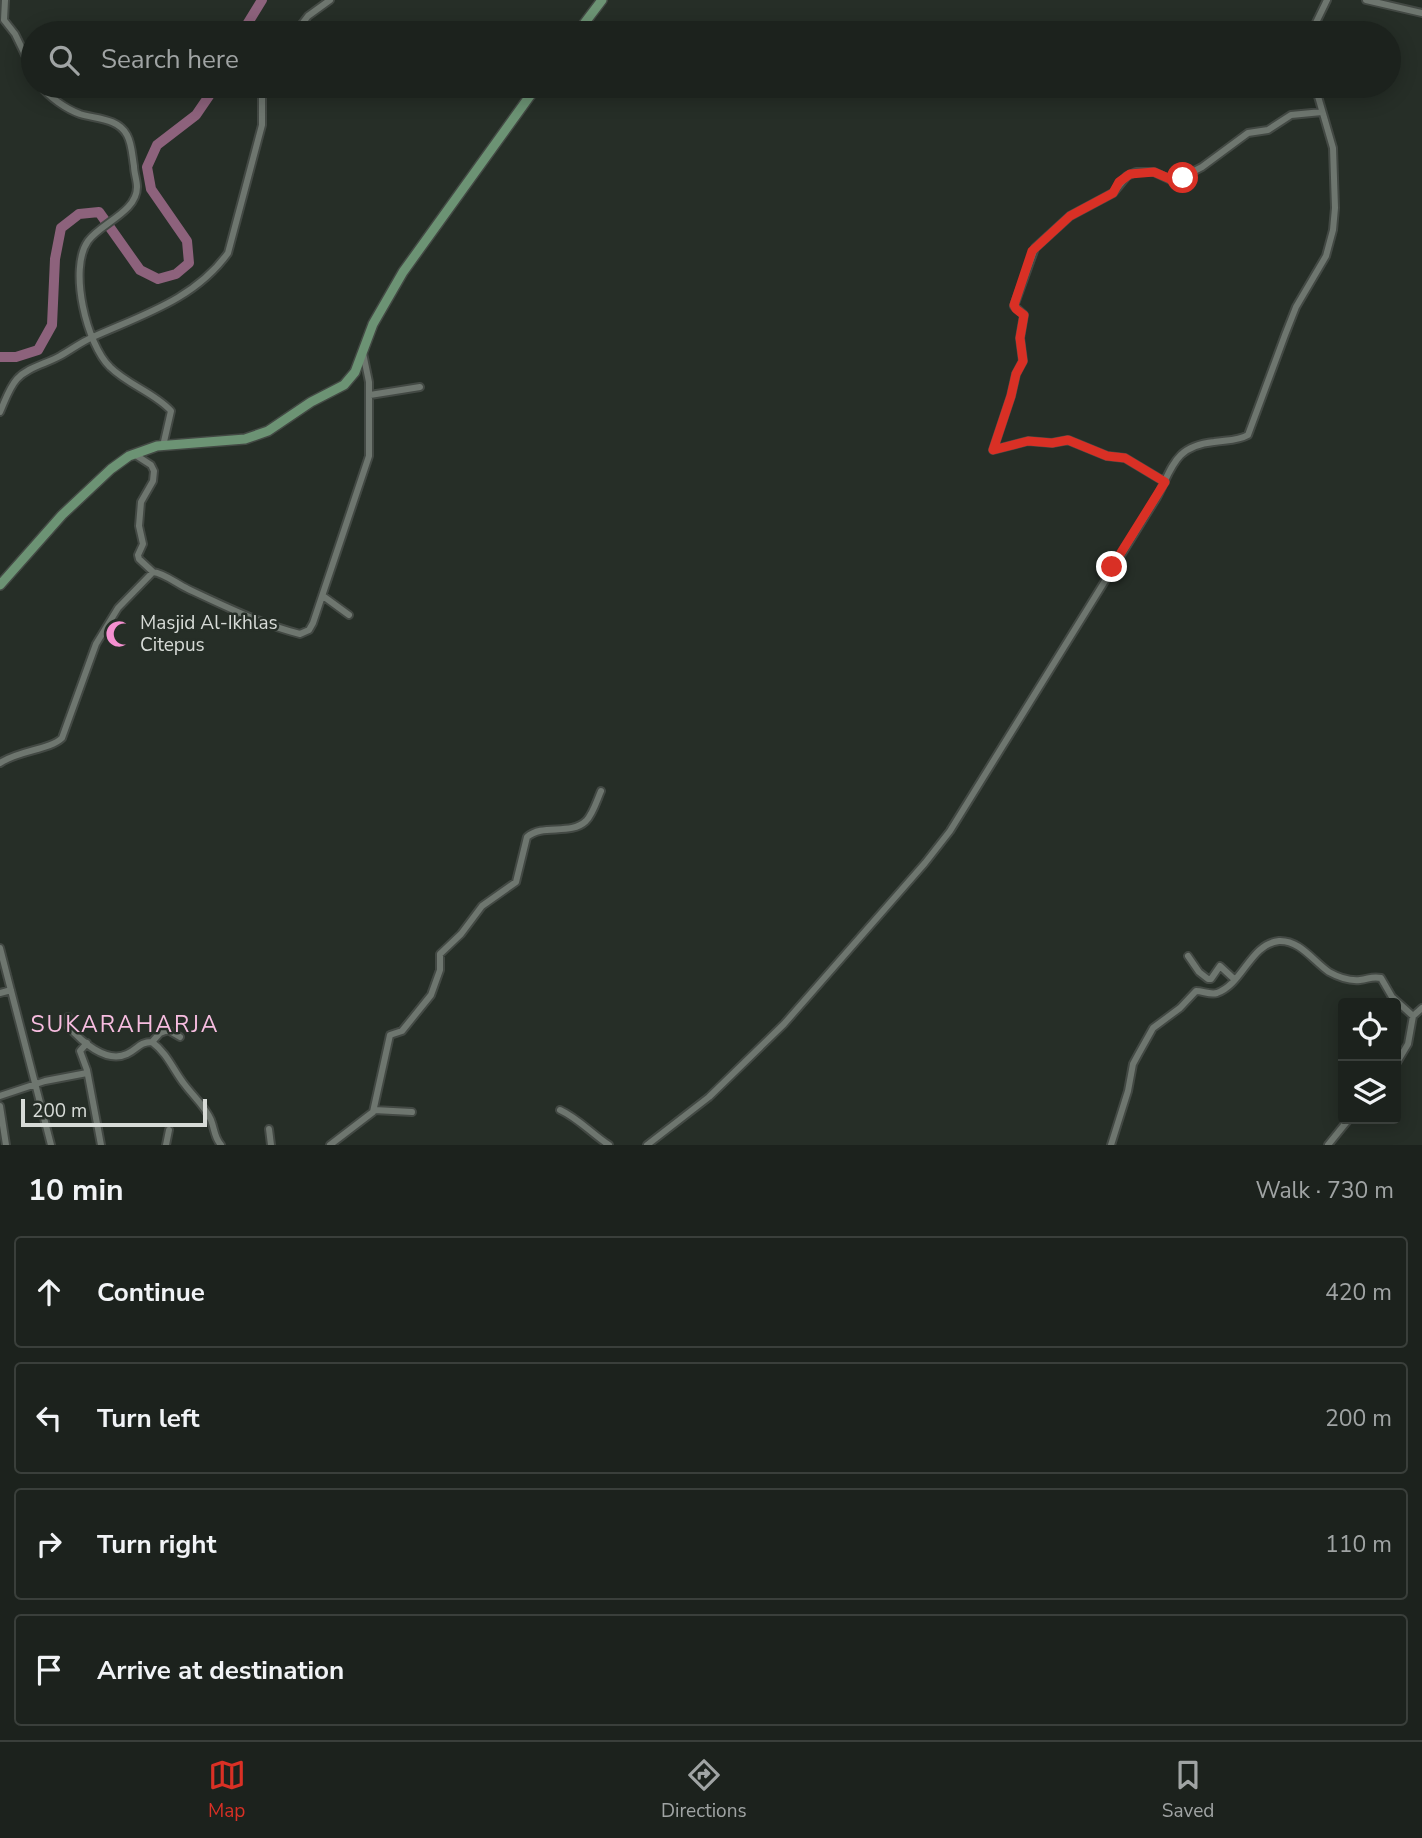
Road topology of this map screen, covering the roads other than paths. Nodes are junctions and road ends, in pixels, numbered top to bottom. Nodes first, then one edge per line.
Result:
1 (5, 0) edge
2 (330, 0) edge
3 (602, 0) edge
4 (1327, 0) edge
5 (1366, 0) edge
6 (1422, 13) edge
7 (304, 21) edge
8 (586, 21) edge
9 (1317, 21) edge
10 (2, 24) edge
11 (21, 46) edge
12 (54, 98) edge
13 (262, 98) edge
14 (528, 98) edge
15 (1318, 98) edge
16 (1322, 112) junction
17 (92, 337) junction
18 (363, 351) junction
19 (420, 387) dead end
20 (370, 395) junction
21 (0, 412) edge
22 (163, 446) junction
23 (134, 454) junction
24 (1165, 482) junction
25 (153, 572) junction
26 (0, 585) edge
27 (323, 596) junction
28 (349, 615) dead end
29 (0, 763) edge
30 (601, 791) dead end
31 (0, 948) edge
32 (1188, 956) dead end
33 (1234, 979) junction
34 (11, 990) junction
35 (0, 993) edge
36 (1422, 1008) edge
37 (1413, 1016) junction
38 (68, 1017) dead end
39 (180, 1037) dead end
40 (152, 1042) junction
41 (87, 1043) junction
42 (1398, 1061) edge
43 (87, 1073) junction
44 (36, 1086) junction
45 (0, 1096) edge
46 (0, 1106) edge
47 (374, 1110) junction
48 (560, 1110) dead end
49 (412, 1112) dead end
50 (1345, 1124) edge
51 (269, 1129) dead end
52 (169, 1130) dead end
53 (6, 1145) edge
54 (51, 1145) edge
55 (102, 1145) edge
56 (166, 1145) edge
57 (221, 1145) edge
58 (271, 1145) edge
59 (330, 1145) edge
60 (609, 1145) edge
61 (647, 1145) edge
62 (1111, 1145) edge
63 (1328, 1145) edge

1 - 10 street
2 - 7 street
3 - 8 main road
4 - 9 street
5 - 6 street
10 - 11 street
12 - 17 street
13 - 17 street
14 - 18 main road
15 - 16 street
16 - 24 street
16 - 24 street
17 - 21 street
17 - 22 street
18 - 20 street
18 - 22 main road
19 - 20 street
20 - 27 street
22 - 23 main road
23 - 25 street
23 - 26 main road
24 - 61 street
25 - 27 street
25 - 29 street
27 - 28 street
30 - 47 street
31 - 34 street
32 - 33 street
33 - 37 street
33 - 62 street
34 - 35 street
34 - 44 street
36 - 37 street
37 - 42 street
38 - 41 street
39 - 40 street
40 - 41 street
40 - 57 street
41 - 43 street
43 - 44 street
43 - 55 street
44 - 45 street
44 - 54 street
46 - 53 street
47 - 49 street
47 - 59 street
48 - 60 street
50 - 63 street
51 - 58 street
52 - 56 street

